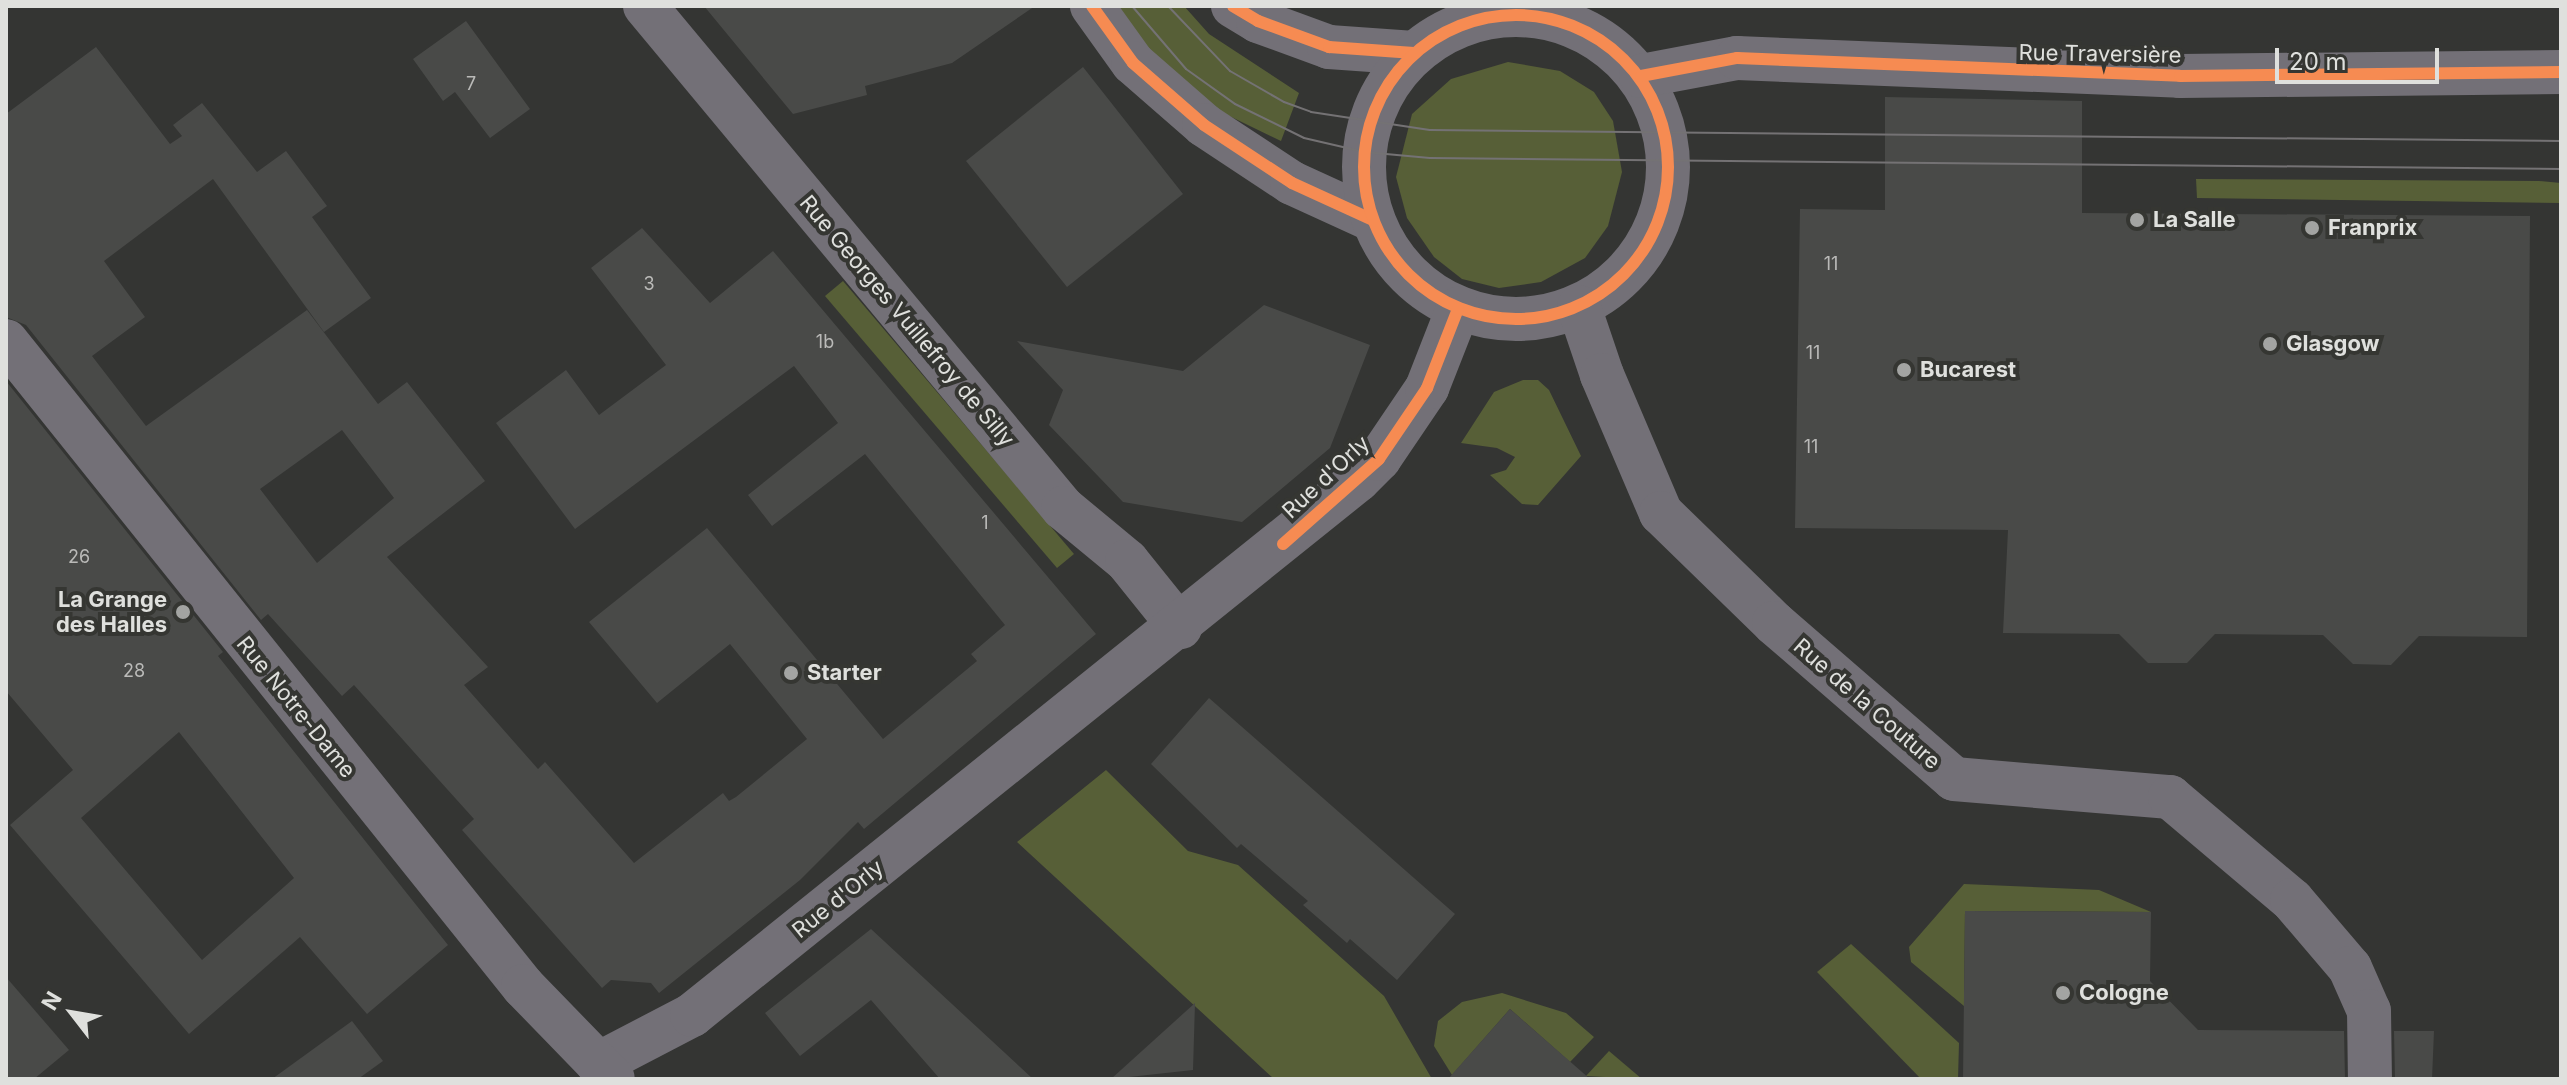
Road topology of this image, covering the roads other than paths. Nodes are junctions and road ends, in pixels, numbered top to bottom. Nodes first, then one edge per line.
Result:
1 (645, 6) edge
2 (1092, 6) edge
3 (1233, 6) edge
4 (1594, 19) edge
5 (1414, 53) junction
6 (2561, 72) edge
7 (1641, 76) junction
8 (1373, 220) junction
9 (1579, 307) junction
10 (1458, 309) junction
11 (6, 341) edge
12 (1180, 627) junction
13 (595, 1074) edge
14 (2370, 1079) edge

1 - 12 street, Rue Georges Vuillefroy de Silly
2 - 8 street
3 - 5 street
4 - 5 street
4 - 7 street
5 - 8 street
6 - 7 street, Rue Traversière
7 - 9 street
8 - 10 street
9 - 10 street
9 - 14 street, Rue de la Couture
10 - 12 street, Rue d'Orly
11 - 13 street, Rue Notre-Dame
12 - 13 street, Rue d'Orly

